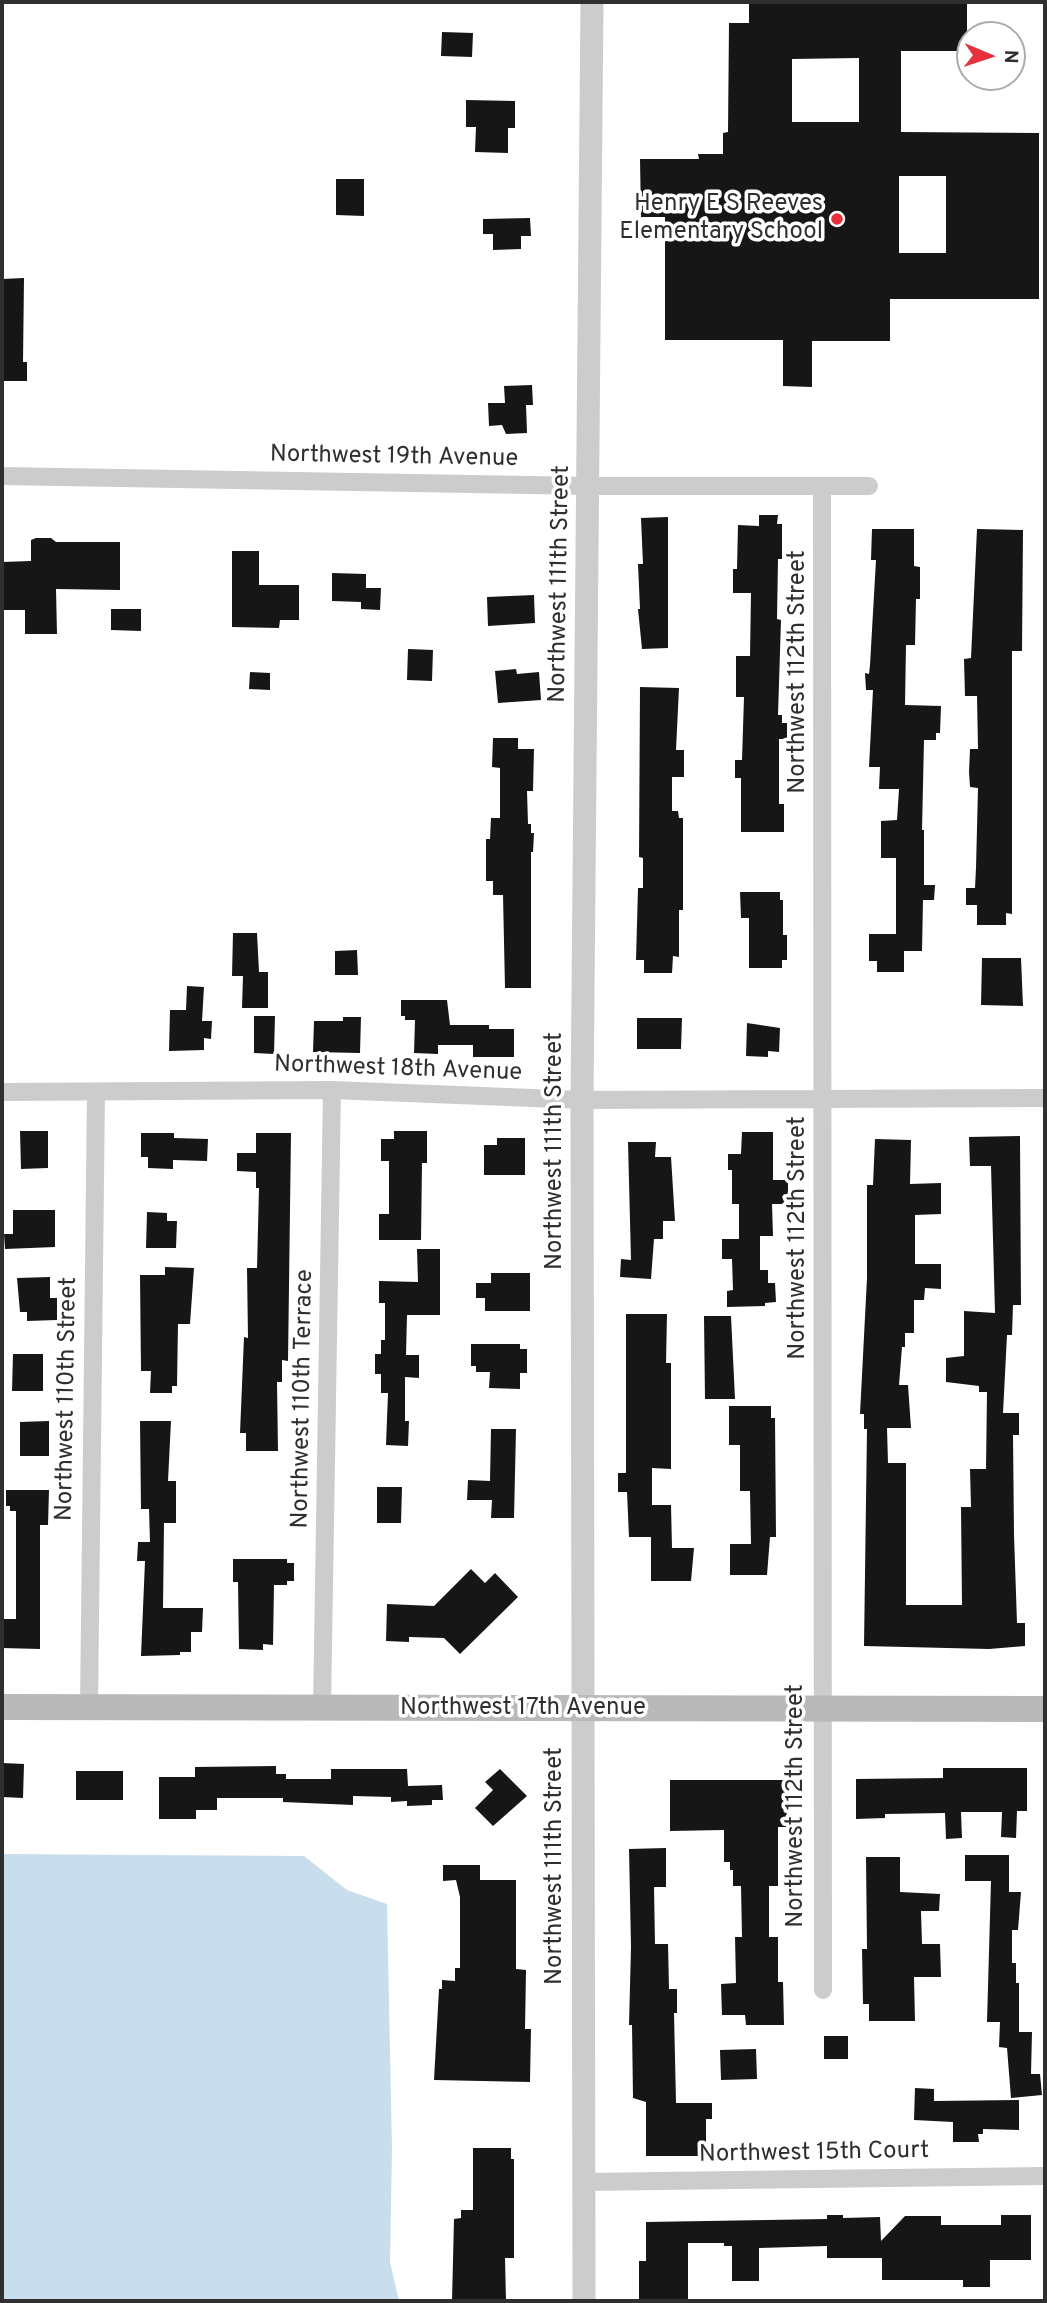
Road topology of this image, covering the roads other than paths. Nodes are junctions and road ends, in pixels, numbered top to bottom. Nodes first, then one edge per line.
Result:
1 (592, 2) edge
2 (2, 476) edge
3 (588, 486) junction
4 (869, 486) dead end
5 (822, 487) junction
6 (332, 1090) junction
7 (96, 1091) junction
8 (2, 1092) edge
9 (1045, 1098) edge
10 (582, 1100) junction
11 (824, 1100) junction
12 (2, 1707) edge
13 (89, 1707) junction
14 (323, 1709) junction
15 (1045, 1709) edge
16 (583, 1710) junction
17 (821, 1710) junction
18 (823, 1990) dead end
19 (1045, 2176) edge
20 (583, 2182) junction
21 (584, 2301) edge

1 - 3 street, Northwest 111th Street
2 - 3 street, Northwest 19th Avenue
3 - 5 street, Northwest 19th Avenue
3 - 10 street, Northwest 111th Street
4 - 5 street, Northwest 19th Avenue
5 - 11 street, Northwest 112th Street
6 - 7 street, Northwest 18th Avenue
6 - 10 street, Northwest 18th Avenue
6 - 14 street, Northwest 110th Terrace
7 - 8 street, Northwest 18th Avenue
7 - 13 street, Northwest 110th Street
9 - 11 street, Northwest 18th Avenue
10 - 11 street, Northwest 18th Avenue
10 - 16 street, Northwest 111th Street
11 - 17 street, Northwest 112th Street
12 - 13 main road, Northwest 17th Avenue
13 - 14 main road, Northwest 17th Avenue
14 - 16 main road, Northwest 17th Avenue
15 - 17 main road, Northwest 17th Avenue
16 - 17 main road, Northwest 17th Avenue
16 - 20 street, Northwest 111th Street
17 - 18 street, Northwest 112th Street
19 - 20 street, Northwest 15th Court
20 - 21 street, Northwest 111th Street

